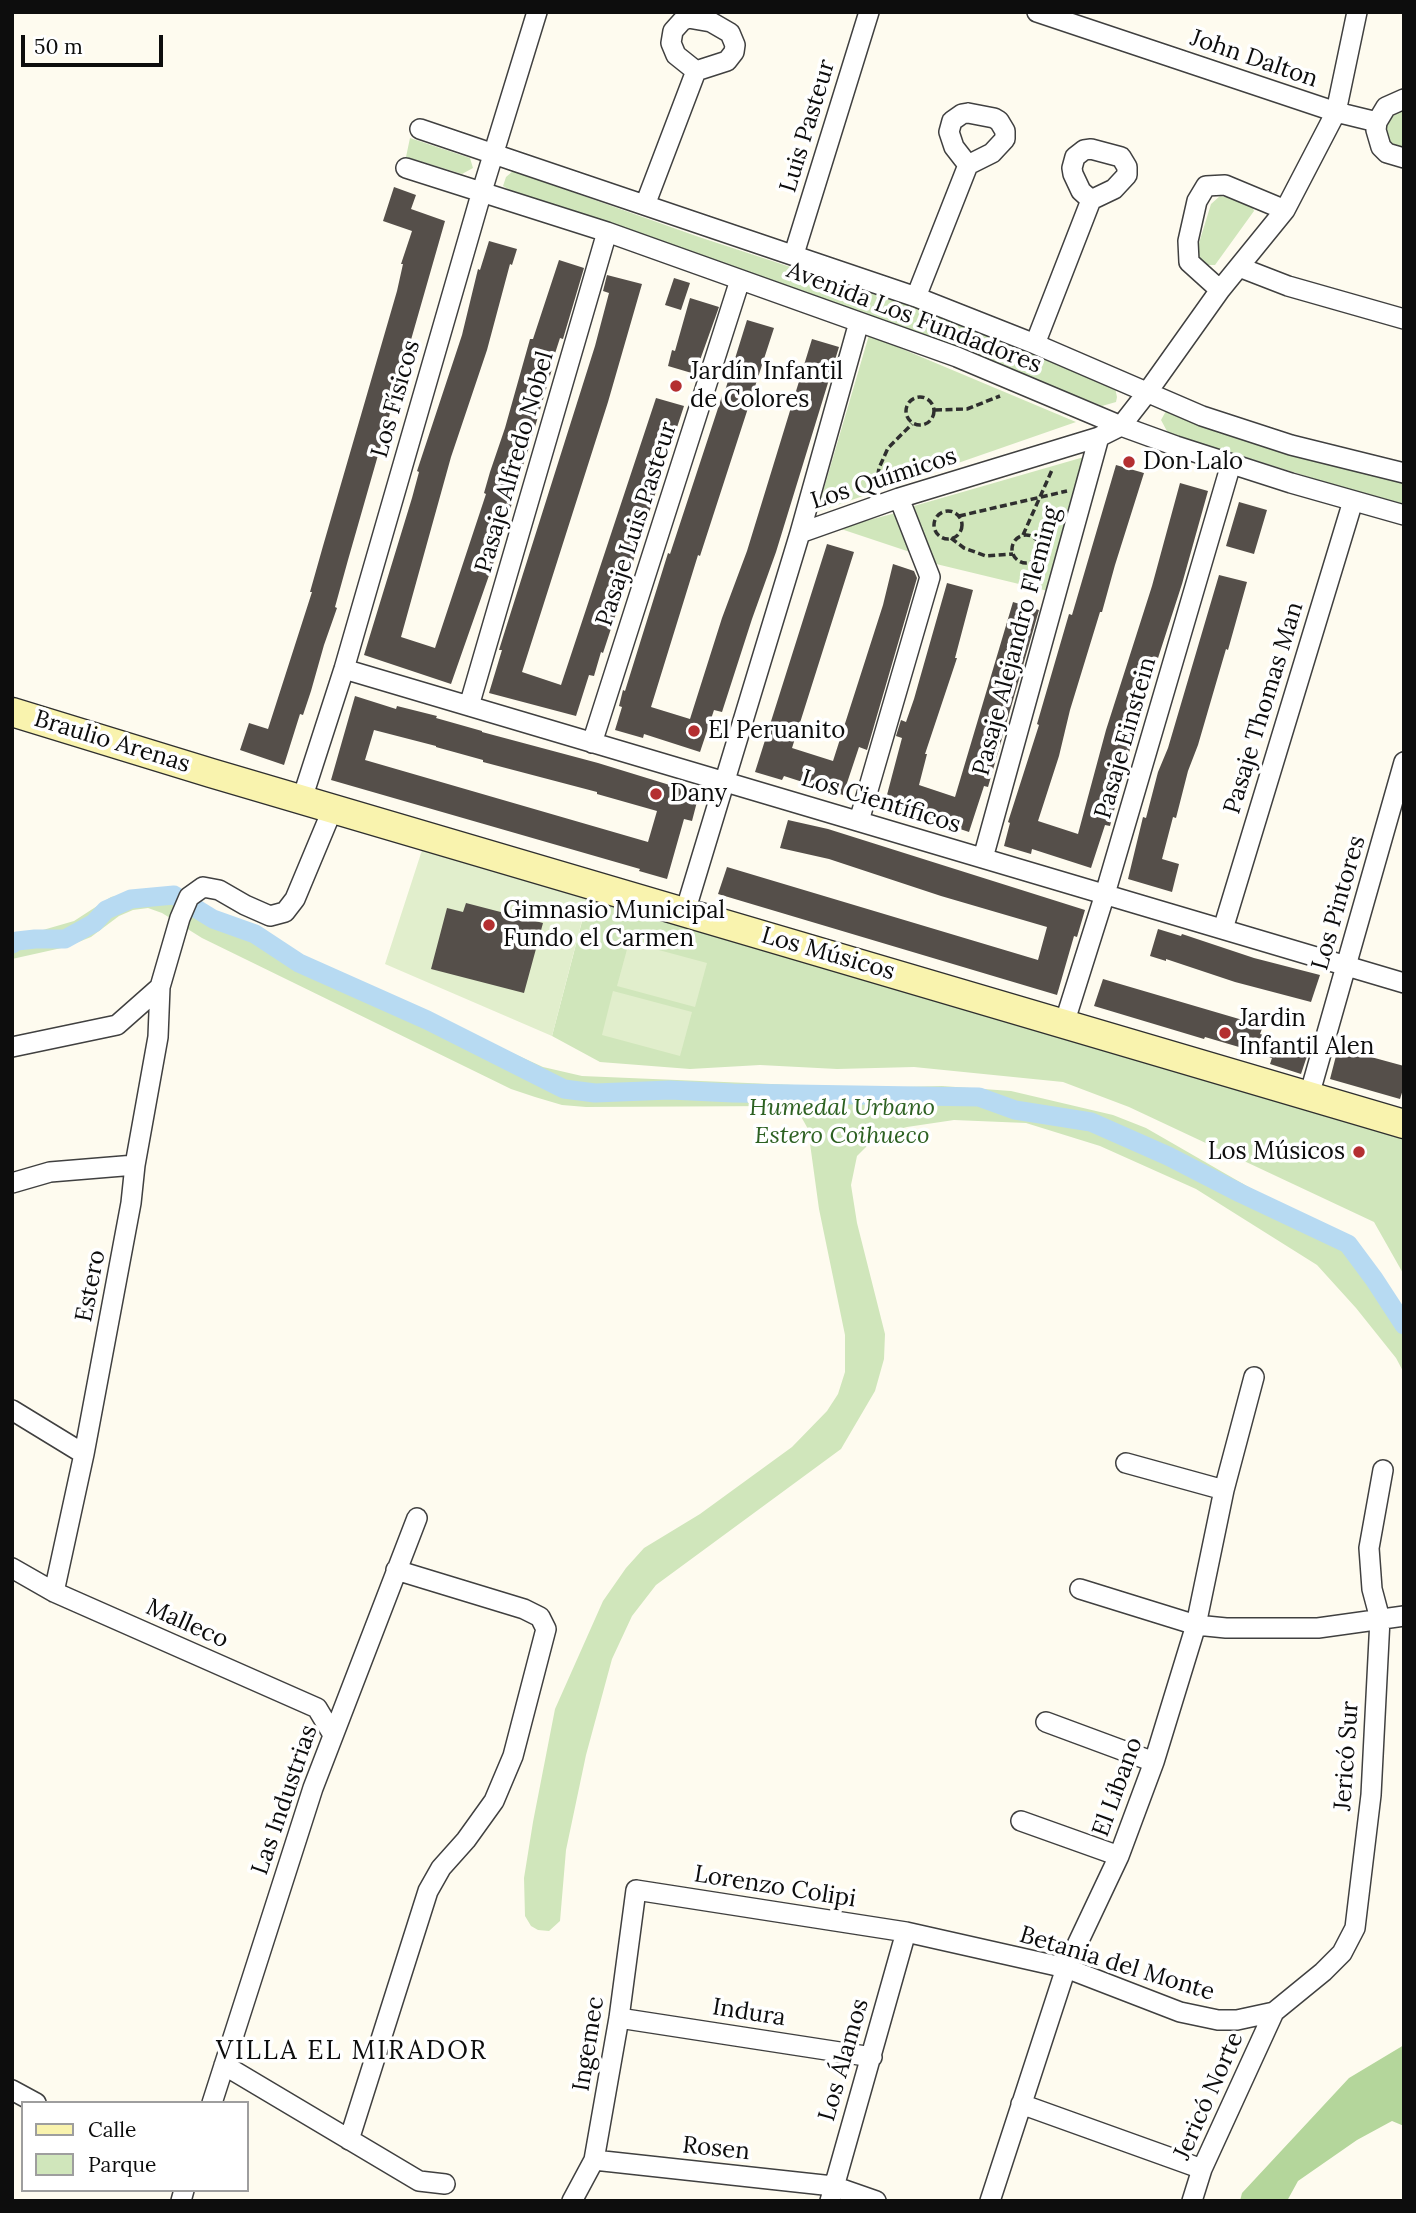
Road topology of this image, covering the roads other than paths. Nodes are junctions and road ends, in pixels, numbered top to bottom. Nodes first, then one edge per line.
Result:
1 (537, 12) edge
2 (869, 12) edge
3 (1037, 12) edge
4 (1357, 12) edge
5 (696, 71) dead end
6 (1404, 99) edge
7 (1336, 112) junction
8 (1377, 122) junction
9 (419, 129) dead end
10 (493, 153) junction
11 (1404, 158) edge
12 (968, 164) dead end
13 (406, 168) dead end
14 (482, 191) junction
15 (1091, 201) dead end
16 (645, 205) junction
17 (1285, 211) junction
18 (607, 232) junction
19 (794, 254) junction
20 (1239, 267) junction
21 (740, 280) junction
22 (1220, 290) junction
23 (916, 297) junction
24 (1404, 319) edge
25 (859, 322) junction
26 (1035, 344) junction
27 (1146, 394) junction
28 (1121, 426) junction
29 (1099, 437) junction
30 (1231, 464) junction
31 (1404, 473) edge
32 (899, 498) junction
33 (1353, 501) junction
34 (1404, 515) edge
35 (800, 533) junction
36 (344, 669) junction
37 (469, 706) junction
38 (12, 712) edge
39 (592, 743) junction
40 (1404, 762) edge
41 (211, 773) joint
42 (724, 781) junction
43 (302, 799) junction
44 (333, 808) junction
45 (859, 821) junction
46 (983, 858) junction
47 (1105, 894) junction
48 (685, 912) junction
49 (1223, 929) junction
50 (1348, 966) junction
51 (1404, 983) edge
52 (160, 987) junction
53 (1064, 1024) junction
54 (12, 1047) edge
55 (1309, 1096) junction
56 (1404, 1124) edge
57 (135, 1165) junction
58 (12, 1183) edge
59 (1254, 1377) dead end
60 (12, 1410) edge
61 (84, 1454) junction
62 (1126, 1463) dead end
63 (1383, 1470) dead end
64 (1224, 1490) junction
65 (417, 1518) dead end
66 (12, 1568) edge
67 (396, 1570) junction
68 (1080, 1589) dead end
69 (54, 1592) junction
70 (1404, 1616) edge
71 (1380, 1619) junction
72 (1196, 1625) junction
73 (1046, 1722) dead end
74 (332, 1733) junction
75 (1154, 1762) junction
76 (1021, 1821) dead end
77 (1119, 1856) junction
78 (636, 1890) joint
79 (906, 1932) junction
80 (1066, 1968) junction
81 (1274, 2012) junction
82 (618, 2018) junction
83 (872, 2057) junction
84 (224, 2065) junction
85 (12, 2090) edge
86 (32, 2101) edge
87 (213, 2101) edge
88 (1021, 2104) junction
89 (349, 2140) junction
90 (594, 2160) junction
91 (1202, 2169) junction
92 (445, 2184) dead end
93 (831, 2193) edge
94 (572, 2201) edge
95 (876, 2201) edge
96 (990, 2201) edge
97 (1192, 2201) edge

1 - 10 street, Los Físicos
2 - 19 street, Luis Pasteur
3 - 7 street, John Dalton
4 - 7 street, Los Químicos
5 - 16 street
6 - 8 street
7 - 8 street, John Dalton
7 - 17 street, Los Químicos
8 - 11 street
9 - 10 street, Avenida Los Fundadores
10 - 14 street, Los Físicos
10 - 16 street, Avenida Los Fundadores
12 - 23 street
13 - 14 street, Avenida Los Fundadores
14 - 18 street, Avenida Los Fundadores
14 - 36 street, Los Físicos
15 - 26 street
16 - 19 street, Avenida Los Fundadores
17 - 20 street, Los Químicos
17 - 22 street
18 - 21 street, Avenida Los Fundadores
18 - 37 street, Pasaje Alfredo Nobel
19 - 23 street, Avenida Los Fundadores
20 - 22 street, Los Químicos
20 - 24 street
21 - 25 street, Avenida Los Fundadores
21 - 39 street, Pasaje Luis Pasteur
22 - 27 street, Los Químicos
23 - 26 street, Avenida Los Fundadores
25 - 28 street, Avenida Los Fundadores
25 - 35 street
26 - 27 street, Avenida Los Fundadores
27 - 28 street, Los Químicos
27 - 31 street, Avenida Los Fundadores
28 - 29 street, Los Químicos
28 - 30 street, Avenida Los Fundadores
29 - 32 street, Los Químicos
29 - 46 street, Pasaje Alejandro Fleming
30 - 33 street, Avenida Los Fundadores
30 - 47 street, Pasaje Einstein
32 - 35 street, Los Químicos
32 - 45 street
33 - 34 street, Avenida Los Fundadores
33 - 49 street, Pasaje Thomas Man
35 - 42 street, Los Químicos
36 - 37 street, Los Científicos
36 - 43 street, Los Físicos
37 - 39 street, Los Científicos
38 - 41 street, Braulio Arenas
39 - 42 street, Los Científicos
40 - 50 street, Los Pintores
41 - 43 street, Los Músicos
42 - 45 street, Los Científicos
42 - 48 street, Los Químicos
43 - 44 street, Los Músicos
44 - 48 street, Los Músicos
44 - 52 street, Estero
45 - 46 street, Los Científicos
46 - 47 street, Los Científicos
47 - 49 street, Los Científicos
47 - 53 street, Pasaje Einstein
48 - 53 street, Los Músicos
49 - 50 street, Los Científicos
50 - 51 street, Los Científicos
50 - 55 street, Los Pintores
52 - 54 street
52 - 57 street, Estero
53 - 55 street, Los Músicos
55 - 56 street, Los Músicos
57 - 58 street
57 - 61 street, Estero
59 - 64 street, El Líbano
60 - 61 street
61 - 69 street, Estero
62 - 64 street
63 - 71 street, Jericó Sur
64 - 72 street, El Líbano
65 - 67 street, Las Industrias
66 - 69 street, Malleco
67 - 74 street, Las Industrias
67 - 89 street
68 - 72 street
69 - 74 street, Malleco
70 - 71 street
71 - 72 street
71 - 81 street, Jericó Sur
72 - 75 street, El Líbano
73 - 75 street
74 - 84 street, Las Industrias
75 - 77 street, El Líbano
76 - 77 street
77 - 80 street, El Líbano
78 - 79 street, Lorenzo Colipi
78 - 82 street, Ingemec
79 - 80 street, Betania del Monte
79 - 83 street, Los Álamos
80 - 81 street, Betania del Monte
80 - 88 street, El Líbano
81 - 91 street, Jericó Norte
82 - 83 street, Indura
82 - 90 street, Ingemec
83 - 93 street, Los Álamos
84 - 87 street, Las Industrias
84 - 89 street
85 - 86 street
88 - 91 street
88 - 96 street, El Líbano
89 - 92 street
90 - 93 street, Rosen
90 - 94 street, Ingemec
91 - 97 street, Jericó Norte
93 - 95 street, Rosen

